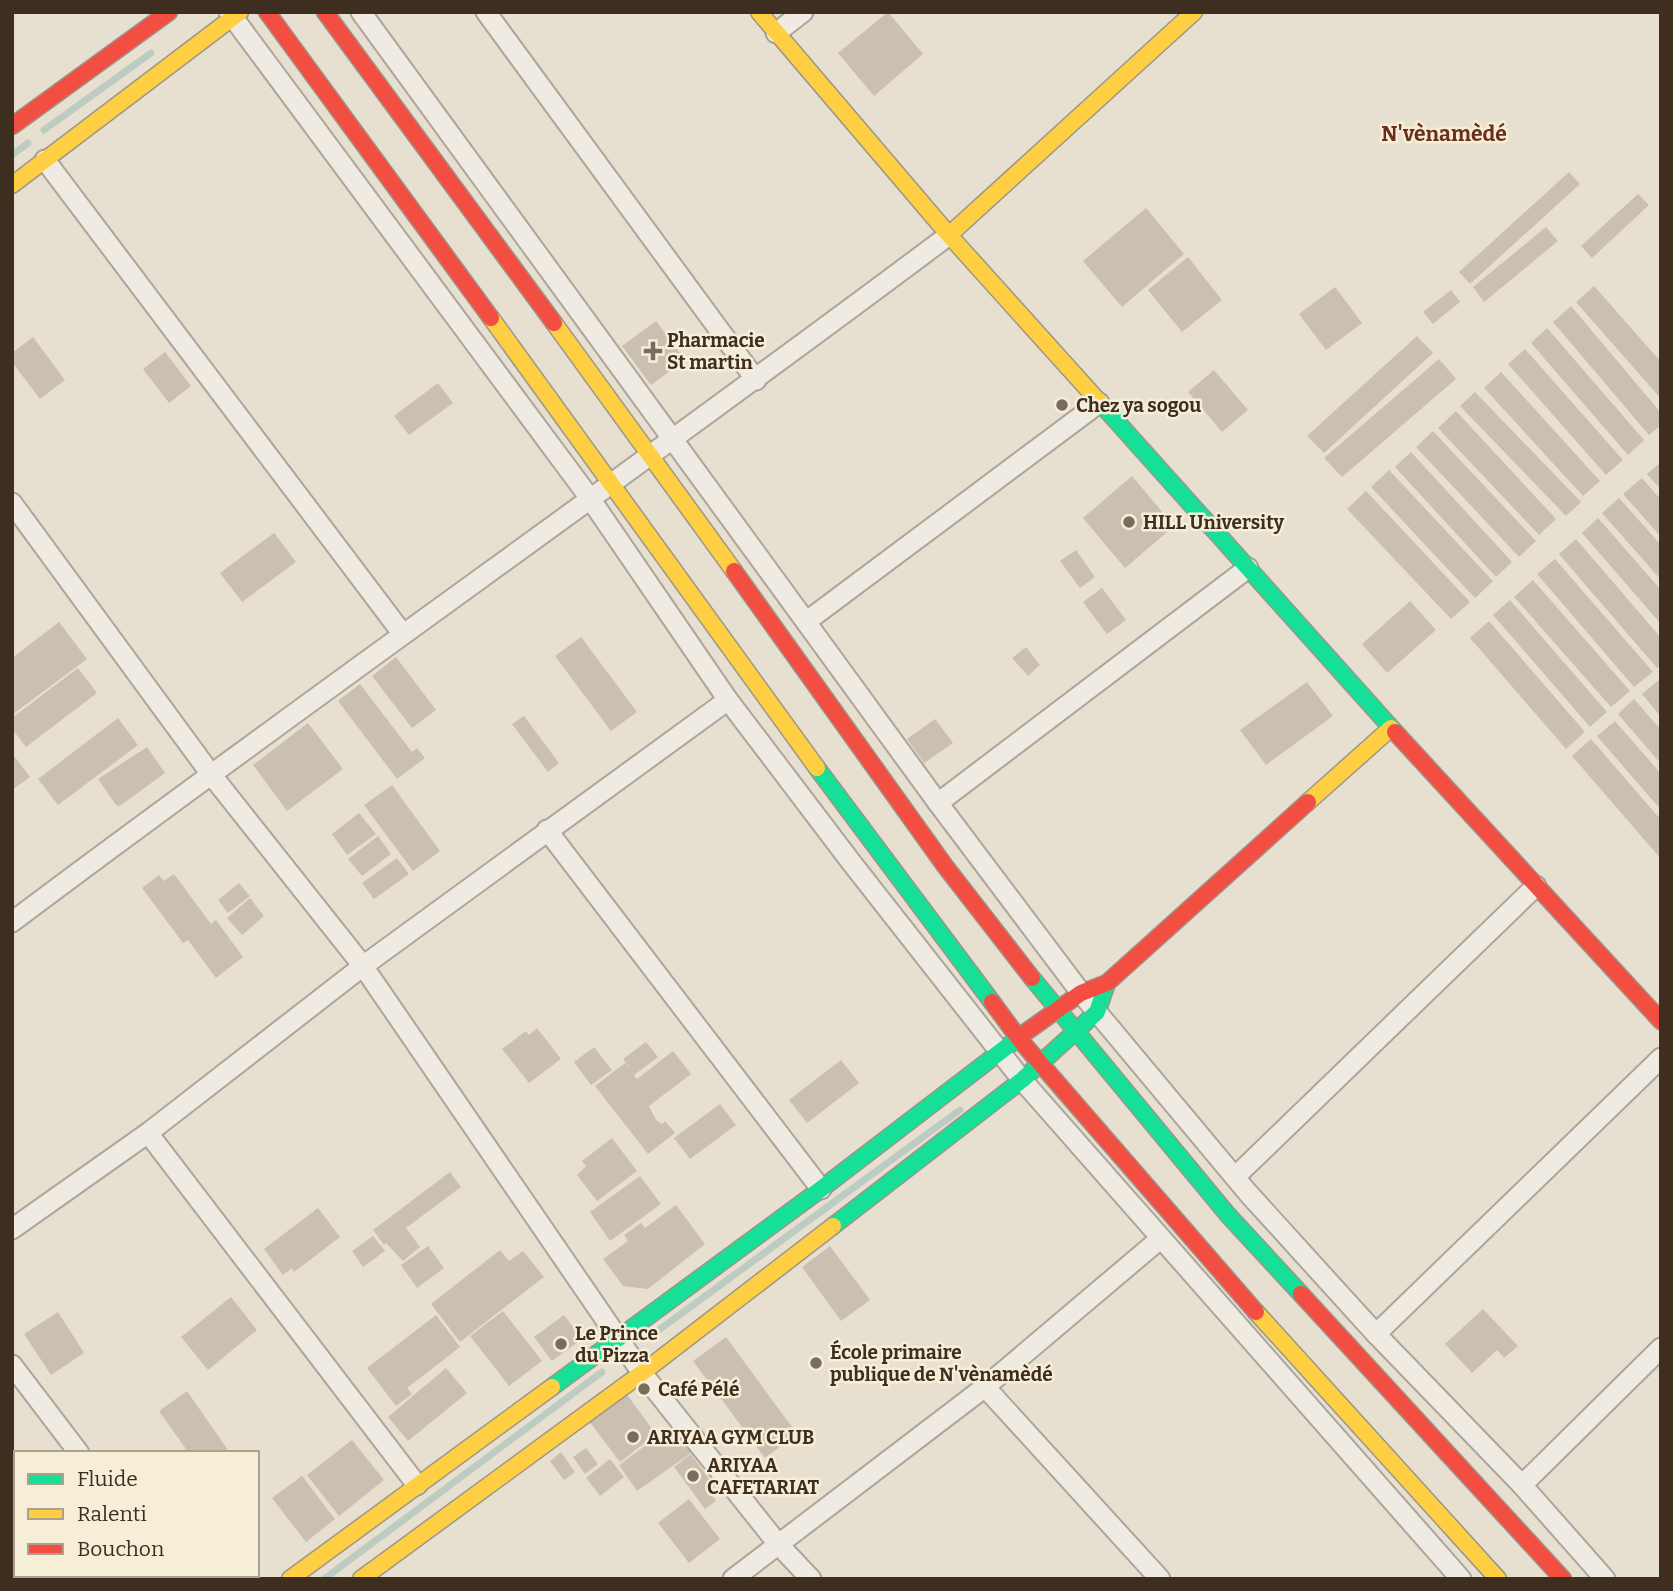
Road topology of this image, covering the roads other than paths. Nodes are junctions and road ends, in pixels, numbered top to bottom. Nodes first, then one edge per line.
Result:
1 (169, 12) edge
2 (267, 12) edge
3 (325, 12) edge
4 (361, 12) edge
5 (486, 12) edge
6 (759, 12) edge
7 (803, 12) edge
8 (1194, 12) edge
9 (234, 14) edge
10 (776, 33) junction
11 (14, 121) edge
12 (45, 160) junction
13 (12, 185) edge
14 (949, 235) junction
15 (756, 380) junction
16 (1099, 403) junction
17 (673, 440) junction
18 (651, 455) junction
19 (612, 482) junction
20 (589, 497) junction
21 (12, 503) edge
22 (1248, 568) junction
23 (807, 621) junction
24 (402, 633) junction
25 (728, 700) junction
26 (1391, 728) junction
27 (210, 773) junction
28 (937, 803) junction
29 (547, 830) junction
30 (1536, 886) junction
31 (12, 922) edge
32 (363, 966) junction
33 (1107, 983) junction
34 (1081, 993) junction
35 (1056, 1009) junction
36 (1097, 1012) junction
37 (1661, 1021) edge
38 (1075, 1033) junction
39 (1020, 1040) junction
40 (1002, 1054) junction
41 (1661, 1058) edge
42 (1041, 1065) junction
43 (1022, 1080) junction
44 (148, 1133) junction
45 (1235, 1177) junction
46 (821, 1189) junction
47 (12, 1229) edge
48 (1160, 1239) junction
49 (1376, 1334) junction
50 (617, 1339) junction
51 (1661, 1348) edge
52 (12, 1365) edge
53 (642, 1373) junction
54 (985, 1387) junction
55 (77, 1451) edge
56 (416, 1485) junction
57 (1522, 1485) junction
58 (778, 1545) junction
59 (290, 1579) edge
60 (361, 1579) edge
61 (733, 1579) edge
62 (811, 1579) edge
63 (1160, 1579) edge
64 (1461, 1579) edge
65 (1498, 1579) edge
66 (1563, 1579) edge
67 (1605, 1579) edge

1 - 11 street
2 - 19 street
3 - 18 street
4 - 17 street
5 - 15 street
6 - 10 street
7 - 10 street
8 - 14 street
9 - 12 street
9 - 20 street
10 - 14 street
12 - 13 street
12 - 24 street
14 - 15 street
14 - 16 street
15 - 17 street
16 - 22 street
16 - 23 street
17 - 18 street
17 - 23 street
18 - 19 street
18 - 35 street
19 - 20 street
19 - 39 street
20 - 24 street
20 - 25 street
21 - 27 street
22 - 26 street
22 - 28 street
23 - 28 street
24 - 27 street
25 - 29 street
25 - 40 street
26 - 30 street
26 - 33 street
27 - 31 street
27 - 32 street
28 - 34 street
29 - 32 street
29 - 46 street
30 - 37 street
30 - 45 street
32 - 44 street
32 - 50 street
33 - 34 street
33 - 36 street
34 - 35 street
34 - 36 street
35 - 38 street
35 - 39 street
36 - 38 street
36 - 45 street
38 - 42 street
38 - 66 street
39 - 40 street
39 - 42 street
40 - 43 street
40 - 46 street
41 - 49 street
42 - 43 street
42 - 65 street
43 - 48 street
43 - 53 street
44 - 47 street
44 - 56 street
45 - 49 street
46 - 50 street
48 - 54 street
48 - 64 street
49 - 57 street
50 - 53 street
50 - 56 street
51 - 57 street
52 - 55 street
53 - 58 street
53 - 60 street
54 - 58 street
54 - 63 street
56 - 59 street
57 - 67 street
58 - 61 street
58 - 62 street

